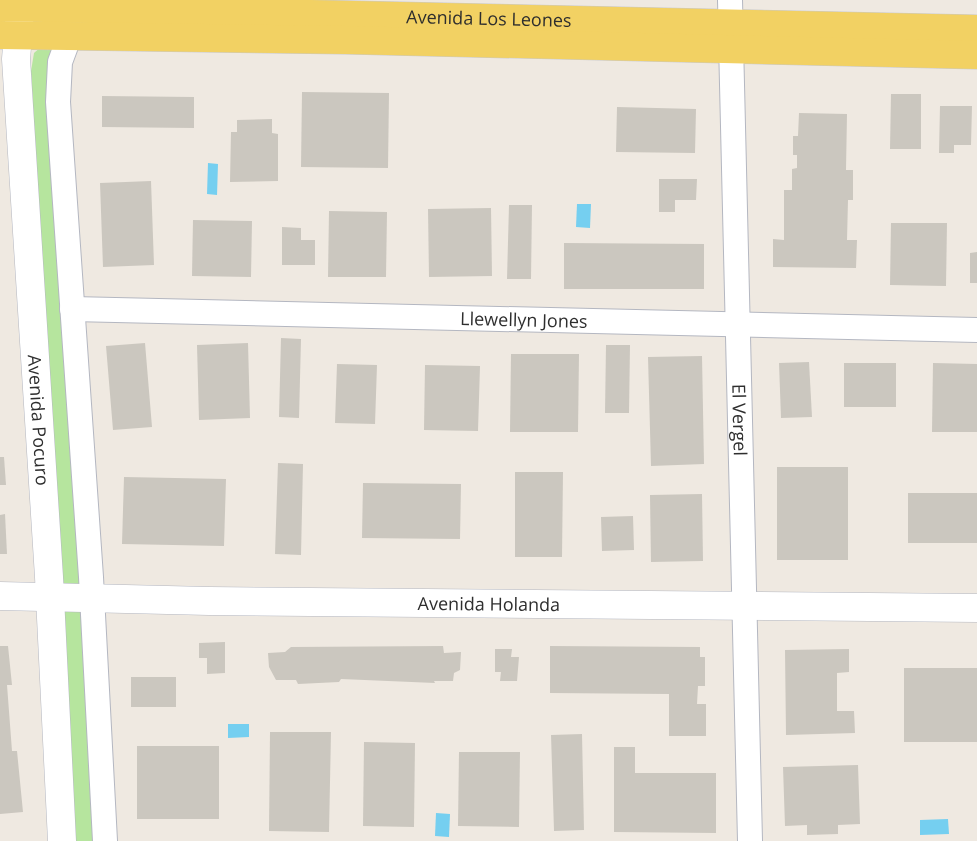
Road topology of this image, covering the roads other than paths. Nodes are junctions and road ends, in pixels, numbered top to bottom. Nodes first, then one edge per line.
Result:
1 (13, 5) edge
2 (414, 8) edge
3 (730, 24) edge
4 (977, 29) edge
5 (9, 35) edge
6 (70, 35) junction
7 (977, 55) edge
8 (72, 309) junction
9 (738, 324) junction
10 (977, 330) edge
11 (0, 596) edge
12 (50, 597) junction
13 (92, 598) junction
14 (745, 606) junction
15 (977, 608) edge
16 (62, 841) edge
17 (105, 841) edge
18 (750, 841) edge

1 - 2 main road, Avenida Los Leones
1 - 5 street, Avenida Pocuro
2 - 3 main road, Avenida Los Leones
3 - 4 main road, Avenida Los Leones
3 - 6 main road, Avenida Los Leones
3 - 7 main road, Avenida Los Leones
3 - 9 street, El Vergel
5 - 6 main road, Avenida Los Leones
5 - 12 street, Avenida Pocuro
6 - 8 street
8 - 9 street, Llewellyn Jones
8 - 13 street
9 - 10 street, Llewellyn Jones
9 - 14 street, El Vergel
11 - 12 street, Avenida Holanda
12 - 13 street, Avenida Holanda
12 - 16 street, Avenida Pocuro
13 - 14 street, Avenida Holanda
13 - 17 street
14 - 15 street, Avenida Holanda
14 - 18 street, El Vergel

